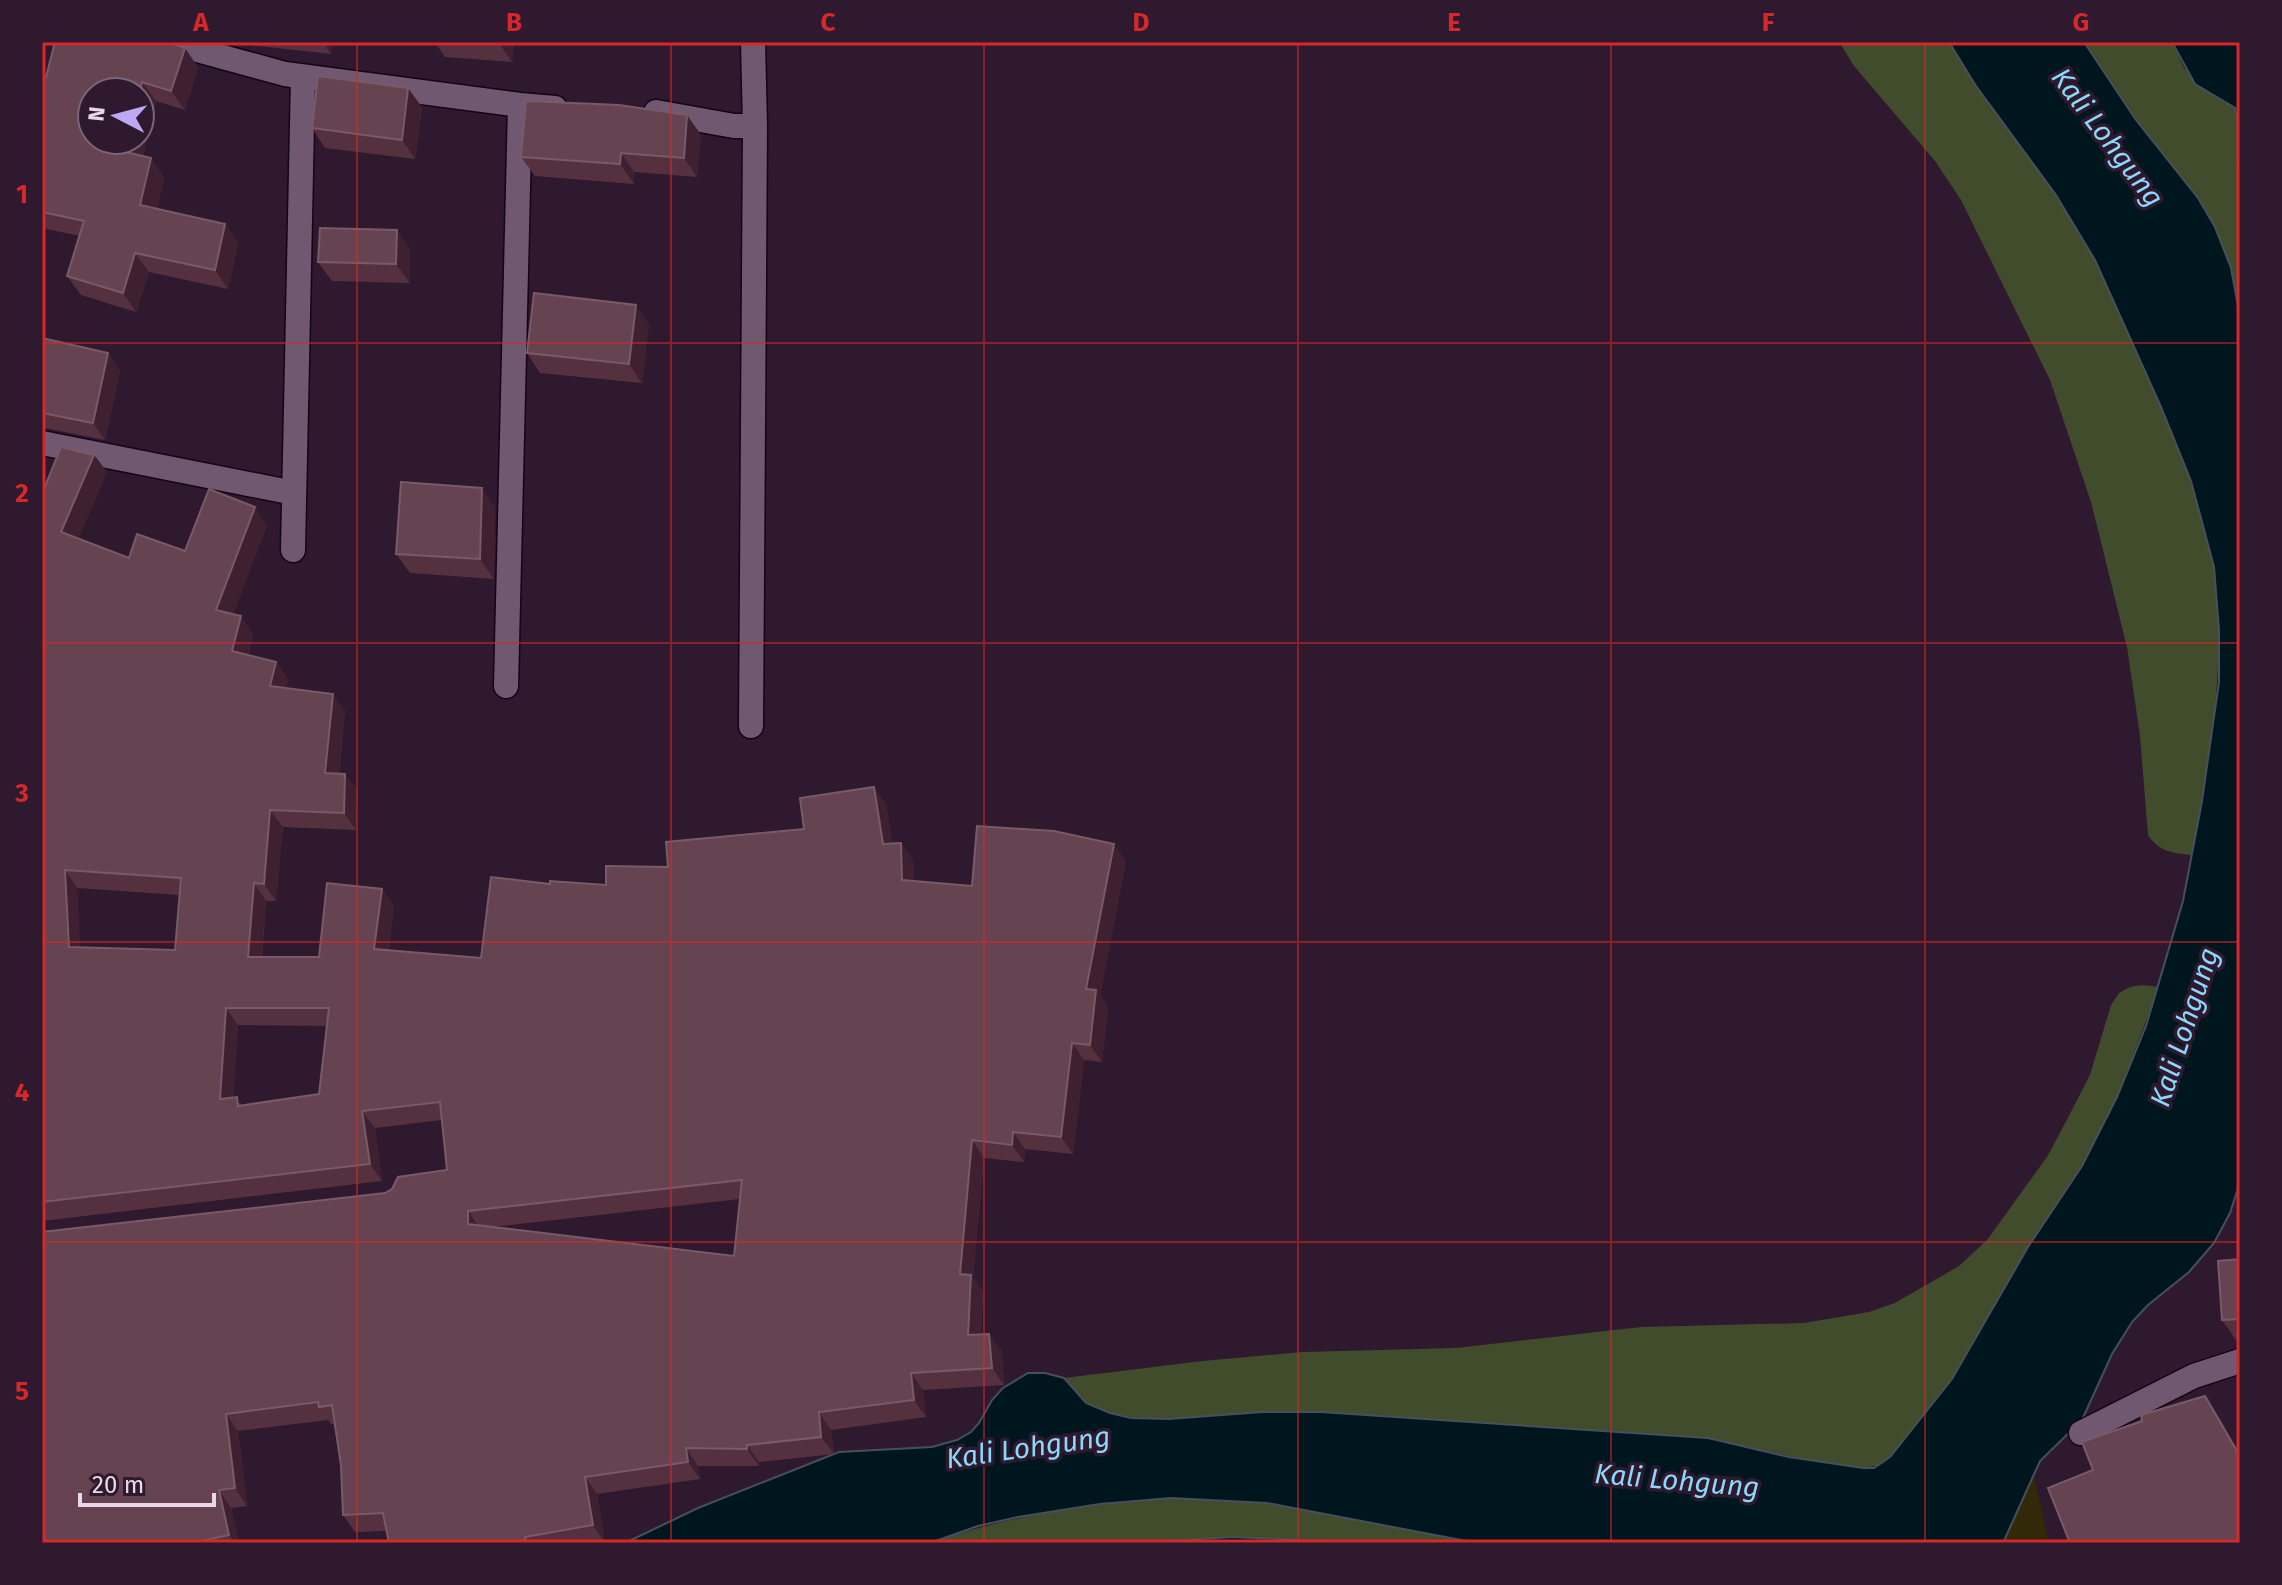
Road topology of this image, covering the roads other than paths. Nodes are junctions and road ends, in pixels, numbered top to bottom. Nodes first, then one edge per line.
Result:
1 (168, 42) edge
2 (753, 42) edge
3 (303, 77) junction
4 (520, 105) junction
5 (579, 108) edge
6 (634, 110) edge
7 (755, 126) junction
8 (42, 443) edge
9 (294, 493) junction
10 (293, 550) dead end
11 (506, 686) dead end
12 (751, 726) dead end
13 (2240, 1361) edge
14 (2081, 1433) dead end

1 - 3 street
2 - 7 street
3 - 4 street
3 - 9 street
4 - 5 street
4 - 11 street
6 - 7 street
7 - 12 street
8 - 9 street
9 - 10 street
13 - 14 street

